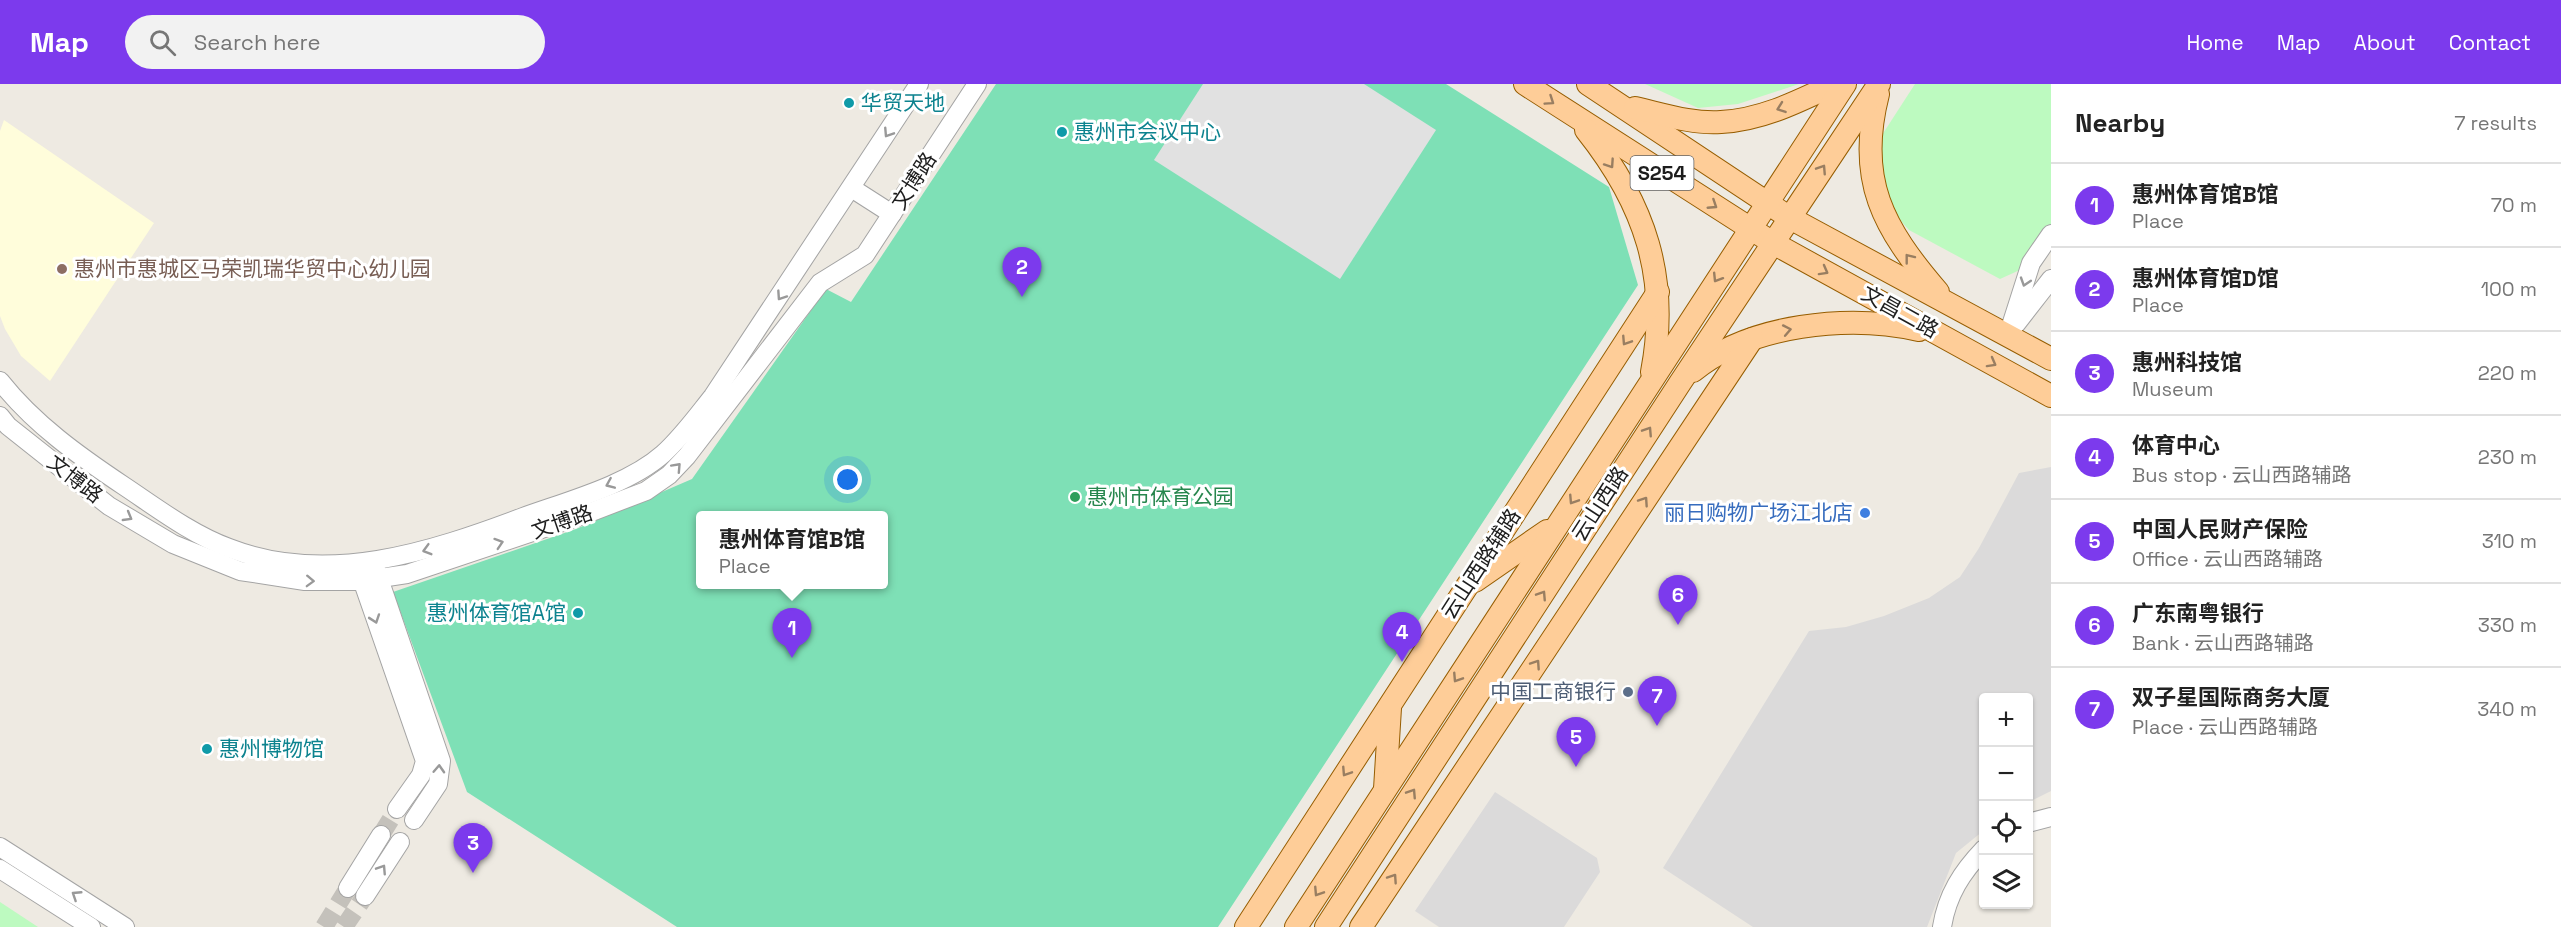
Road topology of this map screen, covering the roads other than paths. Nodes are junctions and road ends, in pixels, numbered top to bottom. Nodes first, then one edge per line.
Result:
1 (920, 84) edge
2 (977, 84) edge
3 (1526, 84) edge
4 (1588, 84) edge
5 (1835, 84) edge
6 (1845, 84) edge
7 (1880, 84) edge
8 (1620, 105) junction
9 (1575, 117) junction
10 (853, 189) junction
11 (1766, 202) junction
12 (892, 214) junction
13 (1790, 218) junction
14 (1749, 229) junction
15 (2051, 234) edge
16 (1773, 243) junction
17 (2051, 279) edge
18 (1658, 292) junction
19 (1947, 303) junction
20 (1941, 335) junction
21 (2008, 335) junction
22 (1752, 339) junction
23 (2051, 359) edge
24 (1650, 380) junction
25 (0, 381) edge
26 (1680, 383) junction
27 (2051, 396) edge
28 (8, 406) edge
29 (3, 427) edge
30 (1558, 524) junction
31 (368, 570) junction
32 (1466, 588) junction
33 (1390, 705) junction
34 (1384, 790) junction
35 (397, 809) tunnel mouth
36 (2051, 817) edge
37 (414, 820) tunnel mouth
38 (2033, 822) edge
39 (381, 835) tunnel mouth
40 (400, 842) tunnel mouth
41 (1380, 842) junction
42 (0, 847) edge
43 (1979, 853) edge
44 (0, 869) edge
45 (91, 927) edge
46 (125, 927) edge
47 (1246, 927) edge
48 (1296, 927) edge
49 (1326, 927) edge
50 (1360, 927) edge
51 (1942, 927) edge

1 -> 10 street, 文博路
2 - 12 street, 文博路
3 -> 9 main road, S254
4 - 8 main road, S254
5 -> 8 main road
6 - 11 main road, 云山西路
13 -> 7 main road, 云山西路
19 -> 7 main road
8 - 11 main road, S254
9 -> 14 main road, S254
9 -> 18 main road
10 - 12 street
10 -> 31 street, 文博路
11 - 13 main road, S254
11 - 14 main road, 云山西路
31 -> 12 street, 文博路
13 - 16 main road, 云山西路
13 - 19 main road, 文昌二路 / S254
14 - 16 main road, 文昌二路 / S254
14 -> 24 main road, 云山西路
15 -> 21 street
16 -> 20 main road, 文昌二路 / S254
16 - 26 main road, 云山西路
17 - 21 street
18 - 24 main road
18 -> 32 main road, 云山西路辅路
19 - 21 main road, 文昌二路 / S254
22 -> 20 main road
20 -> 27 main road, 文昌二路 / S254
21 - 23 main road, 文昌二路 / S254
22 - 26 main road
50 -> 22 main road
24 -> 30 main road, 云山西路
25 - 28 street, 文博路
41 -> 26 main road, 云山西路
28 - 29 street
28 - 31 street, 文博路
29 -> 31 street, 文博路
30 - 32 main road
30 -> 34 main road, 云山西路
31 -> 35 street
37 -> 31 street
32 - 33 main road, 云山西路辅路
33 - 34 main road
33 -> 47 main road, 云山西路辅路
34 -> 48 main road, 云山西路
36 - 38 street
39 -> 40 street
41 - 49 main road, 云山西路
41 - 50 main road
46 -> 42 street
43 - 51 street
44 - 45 street

